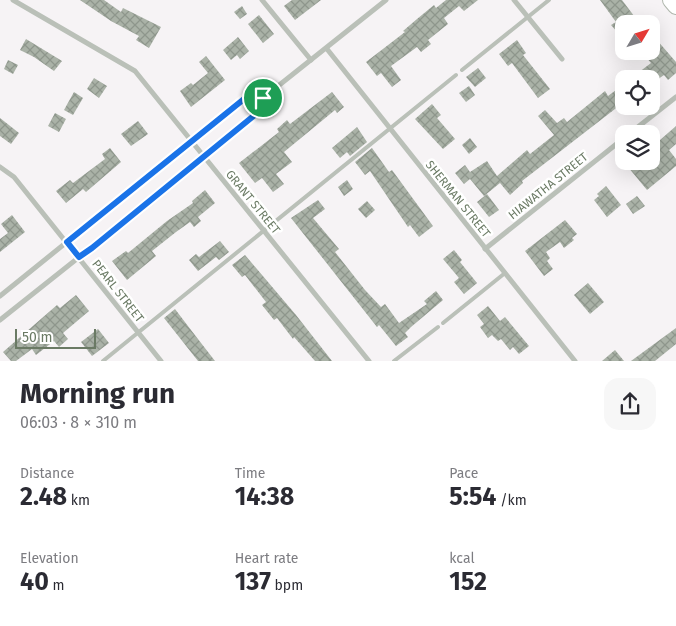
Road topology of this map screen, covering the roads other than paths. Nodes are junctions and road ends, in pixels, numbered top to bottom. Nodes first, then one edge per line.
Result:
1 (14, 0) edge
2 (262, 0) edge
3 (386, 0) edge
4 (514, 0) edge
5 (549, 0) edge
6 (671, 0) edge
7 (676, 6) edge
8 (528, 17) junction
9 (326, 49) junction
10 (562, 59) dead end
11 (311, 60) junction
12 (462, 70) dead end
13 (456, 75) dead end
14 (676, 97) edge
15 (263, 98) junction
16 (640, 125) edge
17 (388, 129) junction
18 (192, 142) junction
19 (615, 145) edge
20 (205, 157) junction
21 (0, 167) edge
22 (264, 232) junction
23 (67, 242) junction
24 (485, 249) junction
25 (79, 257) junction
26 (505, 273) junction
27 (0, 296) edge
28 (0, 320) edge
29 (443, 323) dead end
30 (438, 327) dead end
31 (138, 333) junction
32 (103, 361) edge
33 (161, 361) edge
34 (369, 361) edge
35 (394, 361) edge
36 (575, 361) edge

1 - 18 street, GRANT STREET
2 - 11 street
3 - 9 street
4 - 8 street
5 - 8 lane
6 - 7 main road
8 - 10 street
8 - 12 lane
9 - 11 street
9 - 17 street, SHERMAN STREET
11 - 15 street
13 - 17 lane
14 - 16 street
15 - 18 street
15 - 20 street
17 - 22 lane
17 - 24 street, SHERMAN STREET
18 - 20 street, GRANT STREET
18 - 23 street
19 - 24 street, HIAWATHA STREET
20 - 22 street, GRANT STREET
20 - 25 street
21 - 23 street, PEARL STREET
22 - 31 lane
22 - 34 street, GRANT STREET
23 - 25 street, PEARL STREET
23 - 27 street
24 - 26 street, SHERMAN STREET
25 - 28 street
25 - 31 street, PEARL STREET
26 - 29 lane
26 - 36 street, SHERMAN STREET
30 - 35 lane
31 - 32 lane
31 - 33 street, PEARL STREET

